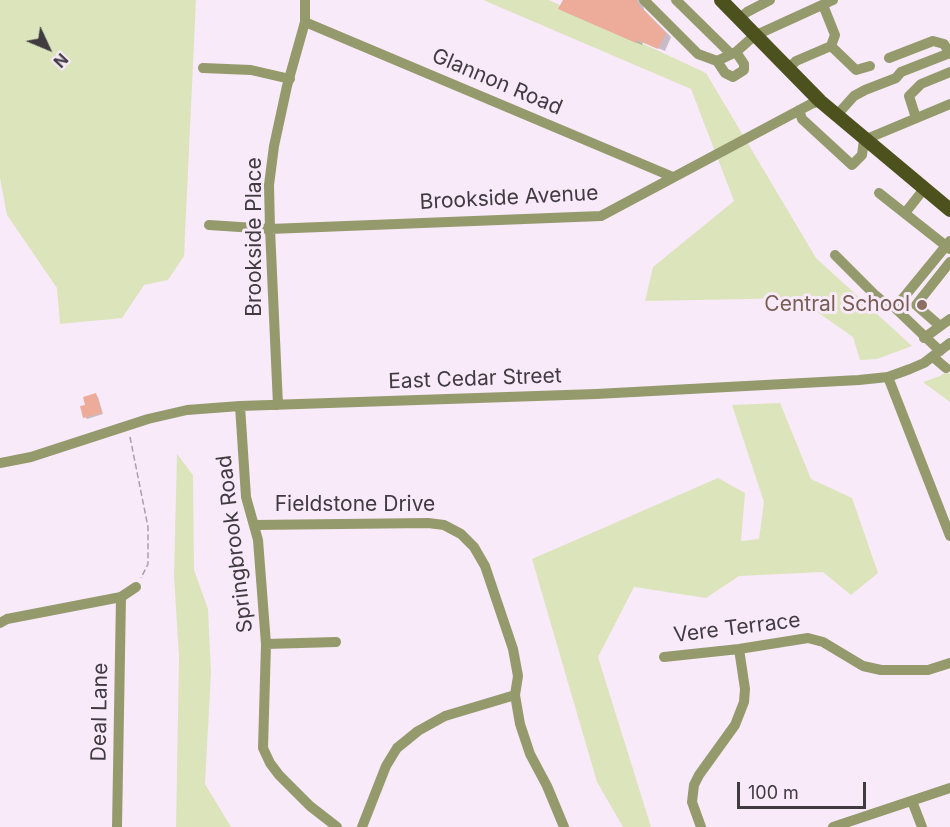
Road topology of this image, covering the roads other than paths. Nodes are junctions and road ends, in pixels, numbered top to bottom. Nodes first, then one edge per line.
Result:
1 (305, 0) edge
2 (644, 0) edge
3 (676, 0) edge
4 (721, 0) edge
5 (770, 0) edge
6 (833, 0) edge
7 (819, 4) edge
8 (739, 19) junction
9 (305, 22) junction
10 (754, 36) junction
11 (831, 46) junction
12 (733, 53) junction
13 (950, 53) edge
14 (888, 58) dead end
15 (717, 61) junction
16 (870, 66) dead end
17 (203, 68) dead end
18 (787, 70) junction
19 (950, 72) edge
20 (290, 79) junction
21 (820, 101) junction
22 (950, 104) edge
23 (799, 110) junction
24 (836, 116) junction
25 (916, 118) junction
26 (864, 140) junction
27 (673, 177) junction
28 (924, 189) junction
29 (879, 193) dead end
30 (950, 210) edge
31 (905, 213) junction
32 (209, 225) dead end
33 (270, 229) junction
34 (949, 245) edge
35 (835, 255) dead end
36 (950, 262) edge
37 (895, 308) junction
38 (950, 319) edge
39 (940, 327) junction
40 (924, 338) junction
41 (944, 349) edge
42 (949, 368) edge
43 (888, 377) junction
44 (278, 405) junction
45 (240, 406) junction
46 (0, 463) edge
47 (254, 525) junction
48 (950, 536) edge
49 (136, 587) road end
50 (121, 597) junction
51 (0, 623) edge
52 (336, 642) dead end
53 (266, 644) junction
54 (739, 649) junction
55 (664, 657) dead end
56 (950, 663) edge
57 (515, 695) junction
58 (950, 789) edge
59 (912, 801) junction
60 (117, 827) edge
61 (337, 827) edge
62 (362, 827) edge
63 (564, 827) edge
64 (701, 827) edge
65 (833, 827) edge
66 (922, 827) edge

1 - 9 street, Brookside Place
2 - 15 street
3 - 12 street
4 - 8 main road
5 - 8 street
6 - 7 street
7 - 10 street
7 - 11 street
8 - 10 main road
9 - 20 street, Brookside Place
9 - 27 street, Glannon Road
10 - 12 street
10 - 18 main road
11 - 16 street
11 - 18 street
12 - 15 street
12 - 15 street
13 - 14 street
13 - 24 street
17 - 20 street
18 - 21 main road
19 - 25 street
20 - 33 street, Brookside Place
21 - 23 street, Brookside Avenue
21 - 24 main road
22 - 25 street
23 - 26 street
23 - 27 street, Brookside Avenue
24 - 26 main road
25 - 26 street
26 - 28 main road
27 - 33 street, Brookside Avenue
28 - 30 main road
28 - 31 street
29 - 31 street
31 - 34 street
32 - 33 street, Brookside Avenue
33 - 44 street, Brookside Place
34 - 37 street
35 - 37 street
36 - 39 street
37 - 40 street
38 - 39 street
39 - 40 street
40 - 41 street
41 - 42 street
41 - 43 street, East Cedar Street
43 - 44 street, East Cedar Street
43 - 48 street
44 - 45 street, East Cedar Street
45 - 46 street, East Cedar Street
45 - 47 street, Springbrook Road
47 - 53 street, Springbrook Road
47 - 57 street, Fieldstone Drive
49 - 50 street
50 - 51 street
50 - 60 street, Deal Lane
52 - 53 street
53 - 61 street, Springbrook Road
54 - 55 street, Vere Terrace
54 - 56 street, Vere Terrace
54 - 64 street
57 - 62 street
57 - 63 street, Fieldstone Drive
58 - 59 street
59 - 65 street
59 - 66 street

